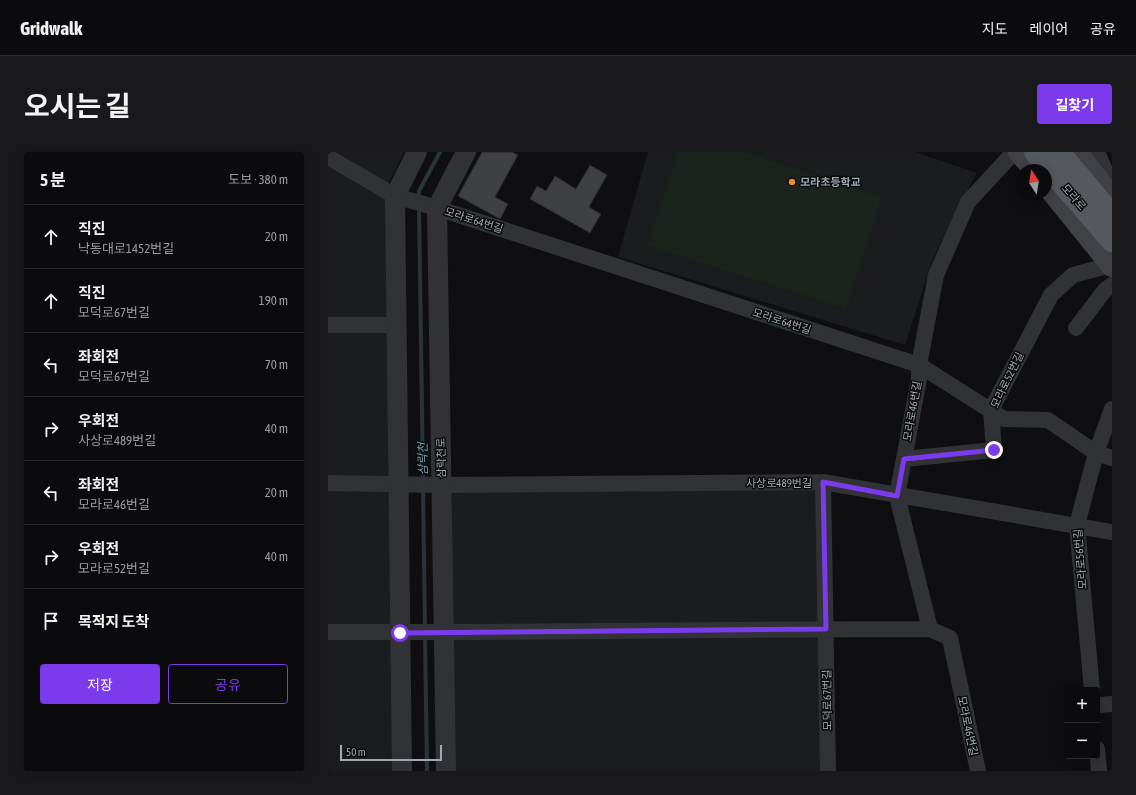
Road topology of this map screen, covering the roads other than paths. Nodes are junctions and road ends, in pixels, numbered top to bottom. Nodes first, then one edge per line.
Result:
1 (417, 152) edge
2 (466, 152) edge
3 (1014, 152) edge
4 (1019, 152) edge
5 (1035, 152) edge
6 (1058, 152) edge
7 (1076, 152) edge
8 (1097, 152) edge
9 (328, 157) edge
10 (1029, 164) edge
11 (1112, 186) edge
12 (1052, 192) edge
13 (1112, 197) edge
14 (403, 198) junction
15 (433, 207) junction
16 (1112, 214) edge
17 (1112, 241) edge
18 (1112, 272) edge
19 (328, 325) edge
20 (397, 325) junction
21 (1076, 328) dead end
22 (918, 365) junction
23 (1112, 409) edge
24 (991, 410) junction
25 (1096, 453) junction
26 (1112, 458) edge
27 (904, 459) junction
28 (823, 482) junction
29 (328, 483) edge
30 (406, 484) junction
31 (437, 485) junction
32 (897, 496) junction
33 (1077, 525) junction
34 (1112, 532) edge
35 (826, 629) junction
36 (930, 629) junction
37 (328, 632) edge
38 (408, 633) junction
39 (439, 633) junction
40 (1092, 687) edge
41 (1112, 704) edge
42 (1100, 705) edge
43 (1098, 759) edge
44 (402, 771) edge
45 (446, 771) edge
46 (828, 771) edge
47 (978, 771) edge
48 (1099, 771) edge

1 - 14 street
2 - 15 street, 삼락천로
3 - 22 street, 모라로46번길
4 - 10 main road
5 - 17 highway, 모라로
6 - 16 highway, 모라로
7 - 13 main road
8 - 11 street
9 - 14 street, 모라로64번길
12 - 18 main road, 모라로
14 - 15 street, 모라로64번길
14 - 20 street
15 - 22 street, 모라로64번길
15 - 31 street, 삼락천로
18 - 21 street
18 - 24 street, 모라로52번길
19 - 20 street
20 - 30 street
22 - 24 street, 모라로64번길
22 - 27 street, 모라로46번길
23 - 25 street, 모라로56번길
24 - 25 street, 모라로64번길
24 - 27 street, 모라로52번길
25 - 26 street, 모라로64번길
25 - 33 street, 모라로56번길
27 - 32 street, 모라로46번길
28 - 31 street, 사상로489번길
28 - 32 street, 사상로489번길
28 - 35 street, 모덕로67번길
29 - 30 street, 사상로489번길
30 - 31 street, 사상로489번길
30 - 38 street
31 - 39 street, 삼락천로
32 - 33 street, 사상로489번길
32 - 36 street, 모라로46번길
33 - 34 street, 사상로489번길
33 - 40 street, 모라로56번길
35 - 36 street
35 - 39 street
35 - 46 street, 모덕로67번길
36 - 47 street, 모라로46번길
37 - 38 street
38 - 39 street
38 - 44 street
39 - 45 street, 삼락천로
41 - 42 street
43 - 48 street

